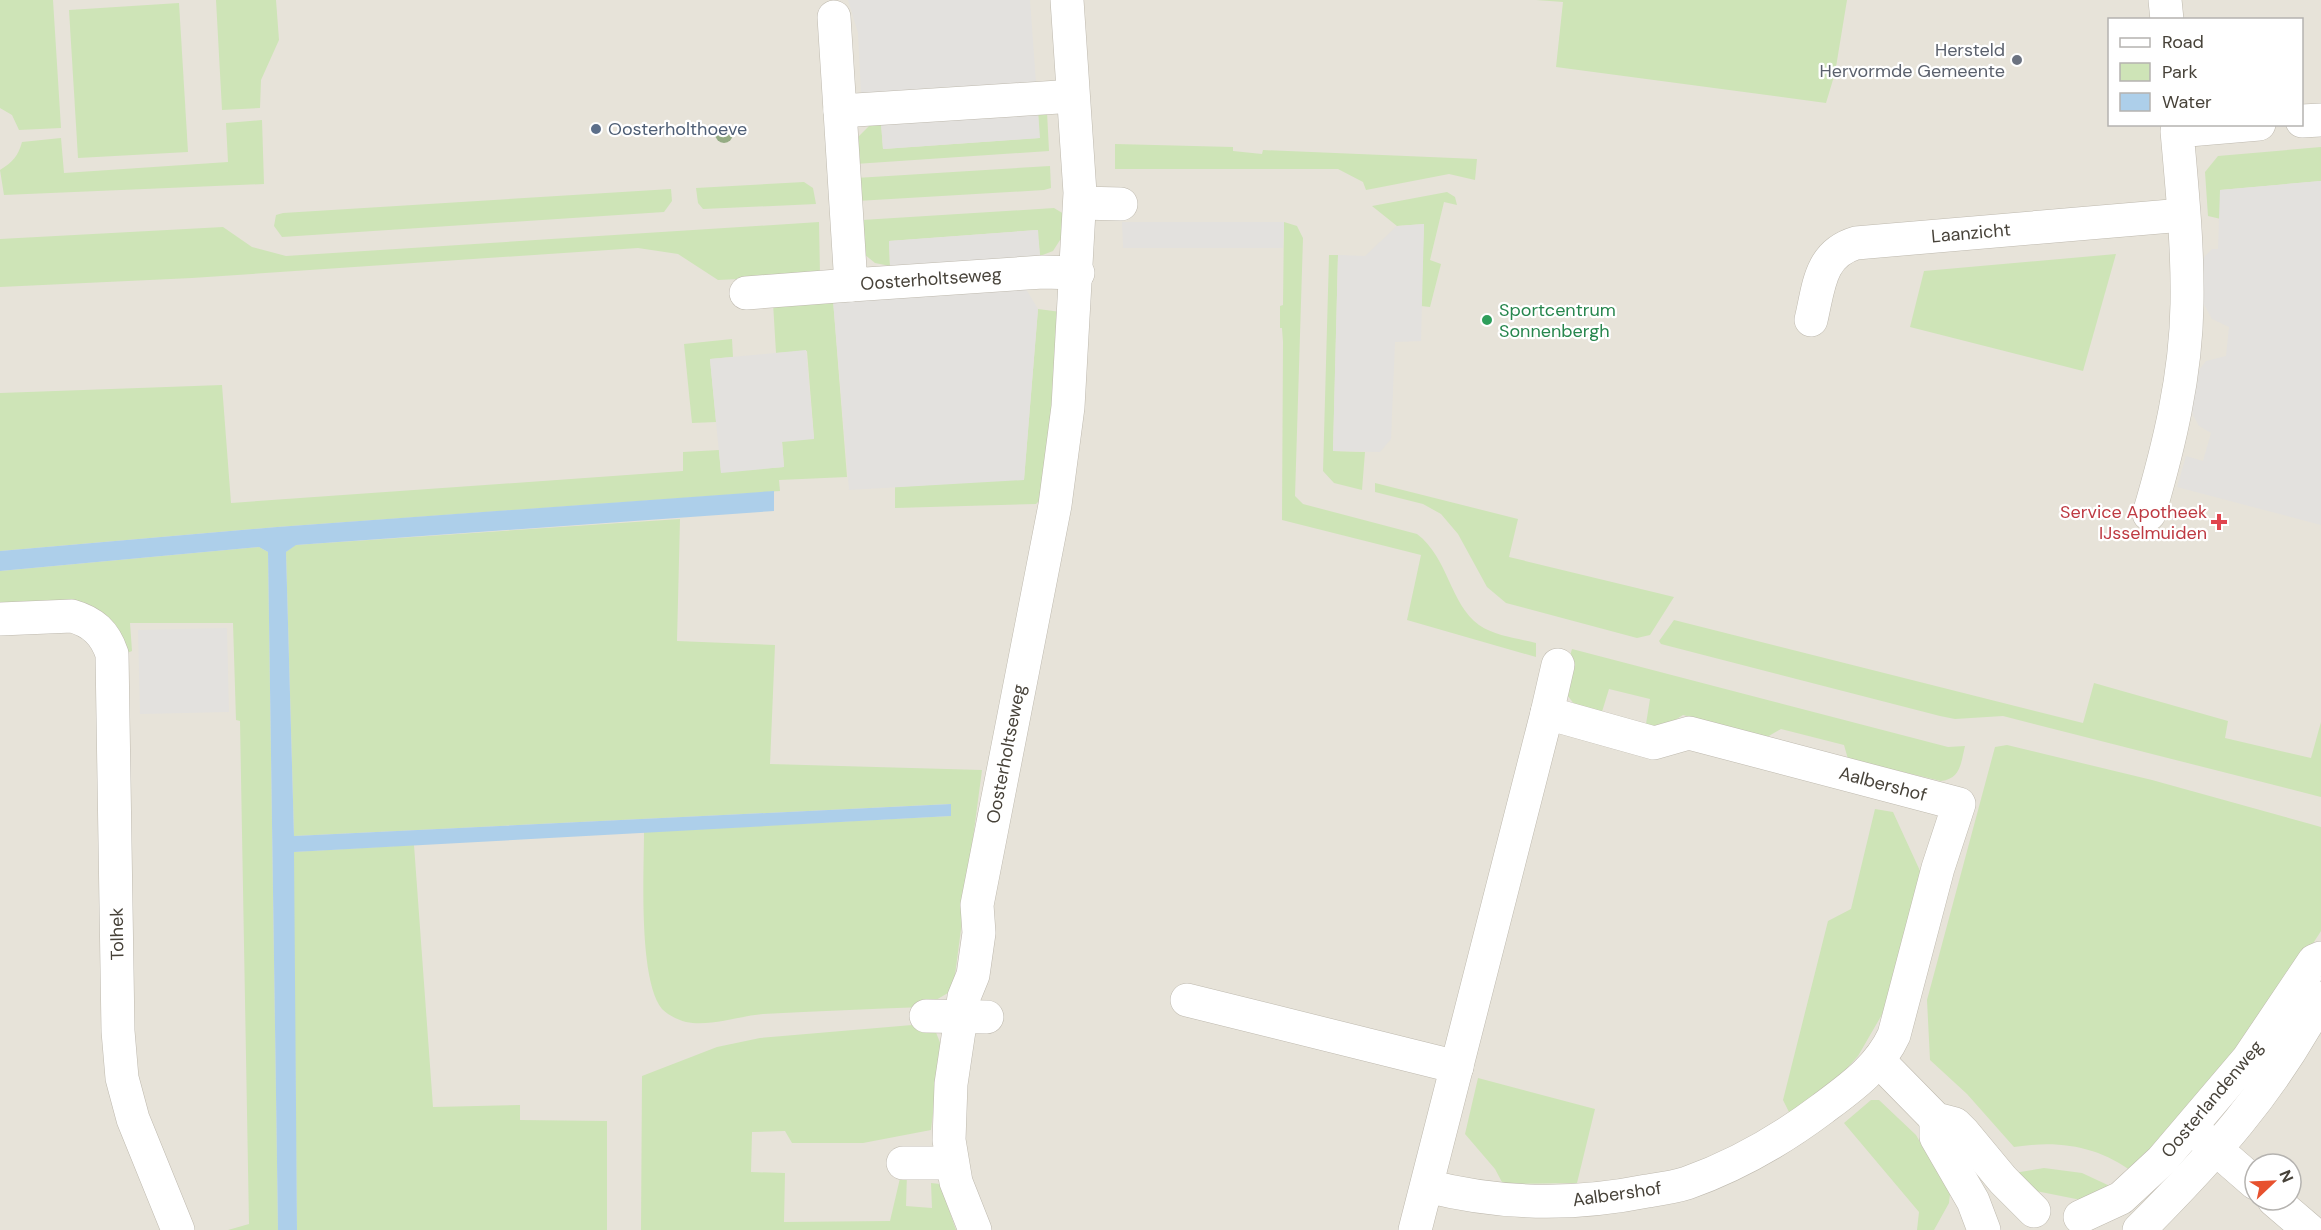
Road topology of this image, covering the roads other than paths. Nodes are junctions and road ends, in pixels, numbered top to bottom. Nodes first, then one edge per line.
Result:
1 (1067, 0) edge
2 (2165, 0) edge
3 (834, 17) dead end
4 (2167, 18) edge
5 (1059, 97) dead end
6 (840, 111) junction
7 (2321, 120) edge
8 (2303, 121) edge
9 (2218, 126) edge
10 (2176, 128) edge
11 (1080, 203) junction
12 (1121, 204) dead end
13 (2183, 215) junction
14 (1084, 281) junction
15 (851, 285) junction
16 (746, 293) dead end
17 (1810, 320) dead end
18 (2149, 514) dead end
19 (0, 619) edge
20 (1558, 665) dead end
21 (1547, 713) junction
22 (2321, 958) edge
23 (2321, 998) edge
24 (1187, 1000) dead end
25 (926, 1016) dead end
26 (974, 1017) junction
27 (1879, 1061) junction
28 (1457, 1067) junction
29 (1936, 1119) junction
30 (2191, 1128) junction
31 (2218, 1150) junction
32 (952, 1162) junction
33 (903, 1163) dead end
34 (2243, 1172) edge
35 (1427, 1186) junction
36 (2034, 1211) junction
37 (2288, 1212) edge
38 (2089, 1224) edge
39 (178, 1230) edge
40 (975, 1230) edge
41 (1415, 1230) edge
42 (1984, 1230) edge
43 (2000, 1230) edge
44 (2139, 1230) edge
45 (2309, 1230) edge

1 - 11 street, Oosterholtseweg
2 - 4 street
3 - 6 street, Oosterholtseweg
5 - 6 street
6 - 15 street, Oosterholtseweg
7 - 8 street
9 - 10 street
10 - 13 street
11 - 12 street
11 - 14 street, Oosterholtseweg
13 - 17 street, Laanzicht
13 - 18 street
14 - 15 street, Oosterholtseweg
14 - 26 street, Oosterholtseweg
15 - 16 street
19 - 39 street, Tolhek
20 - 21 street
21 - 27 street, Aalbershof
21 - 28 street
22 - 30 street, Oosterlandenweg
23 - 31 street, Oosterlandenweg
24 - 28 street
25 - 26 street
26 - 32 street, Oosterholtseweg
27 - 29 street
27 - 35 street, Aalbershof
28 - 35 street
29 - 36 street
29 - 42 street
30 - 31 street
30 - 38 street, Oosterlandenweg
31 - 34 street
31 - 44 street, Oosterlandenweg
32 - 33 street
32 - 40 street, Oosterholtseweg
35 - 41 street
36 - 38 street
36 - 43 street
37 - 45 street

